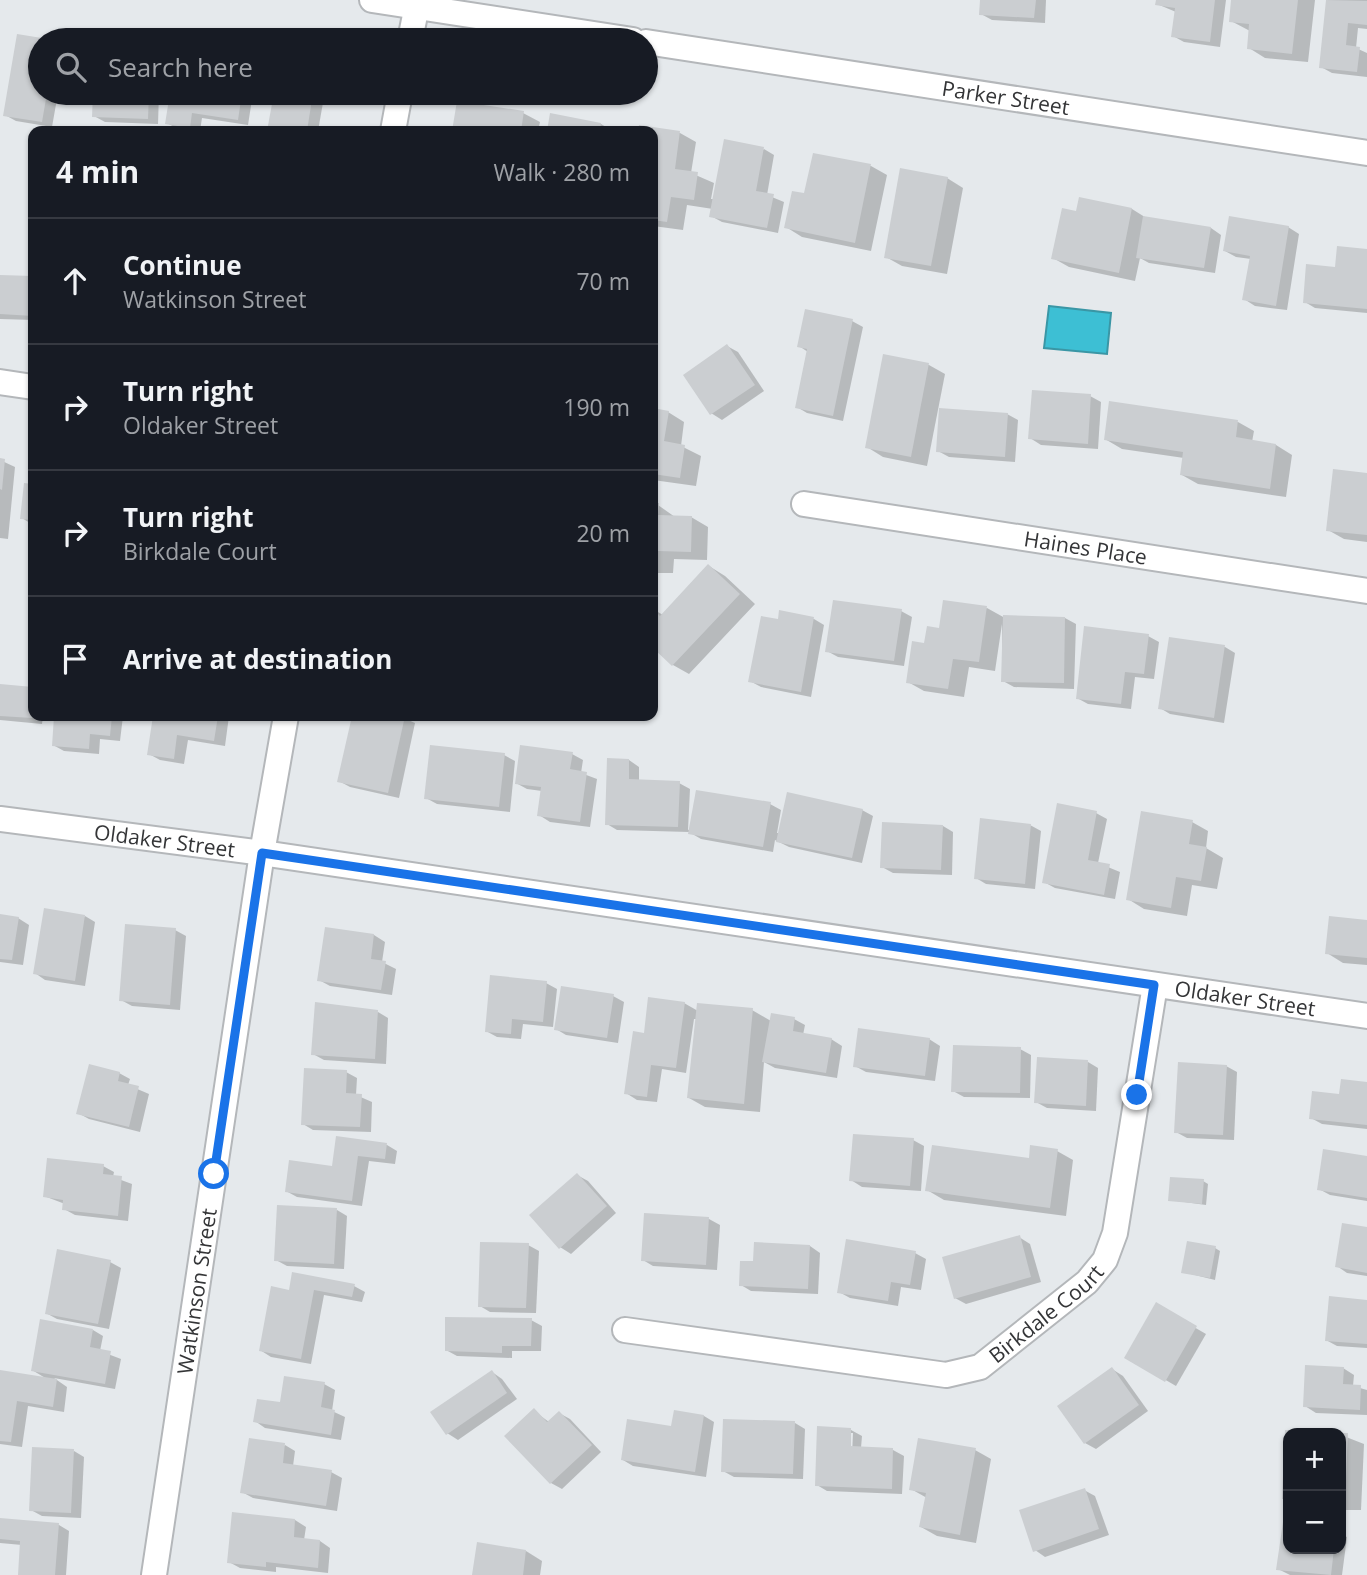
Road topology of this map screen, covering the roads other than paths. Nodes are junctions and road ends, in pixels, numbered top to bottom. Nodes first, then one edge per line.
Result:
1 (372, 0) edge
2 (417, 3) edge
3 (412, 28) edge
4 (563, 28) edge
5 (658, 44) edge
6 (398, 105) edge
7 (394, 126) edge
8 (1367, 153) edge
9 (0, 382) edge
10 (28, 386) edge
11 (804, 504) dead end
12 (1367, 592) edge
13 (285, 721) edge
14 (0, 819) edge
15 (262, 853) junction
16 (1154, 985) junction
17 (1367, 1016) edge
18 (625, 1330) dead end
19 (154, 1575) edge

1 - 2 street
2 - 3 street
2 - 4 street
5 - 8 street, Parker Street
6 - 7 street
9 - 10 street
11 - 12 street, Haines Place
13 - 15 street, Watkinson Street
14 - 15 street, Oldaker Street
15 - 16 street, Oldaker Street
15 - 19 street, Watkinson Street
16 - 17 street, Oldaker Street
16 - 18 street, Birkdale Court

